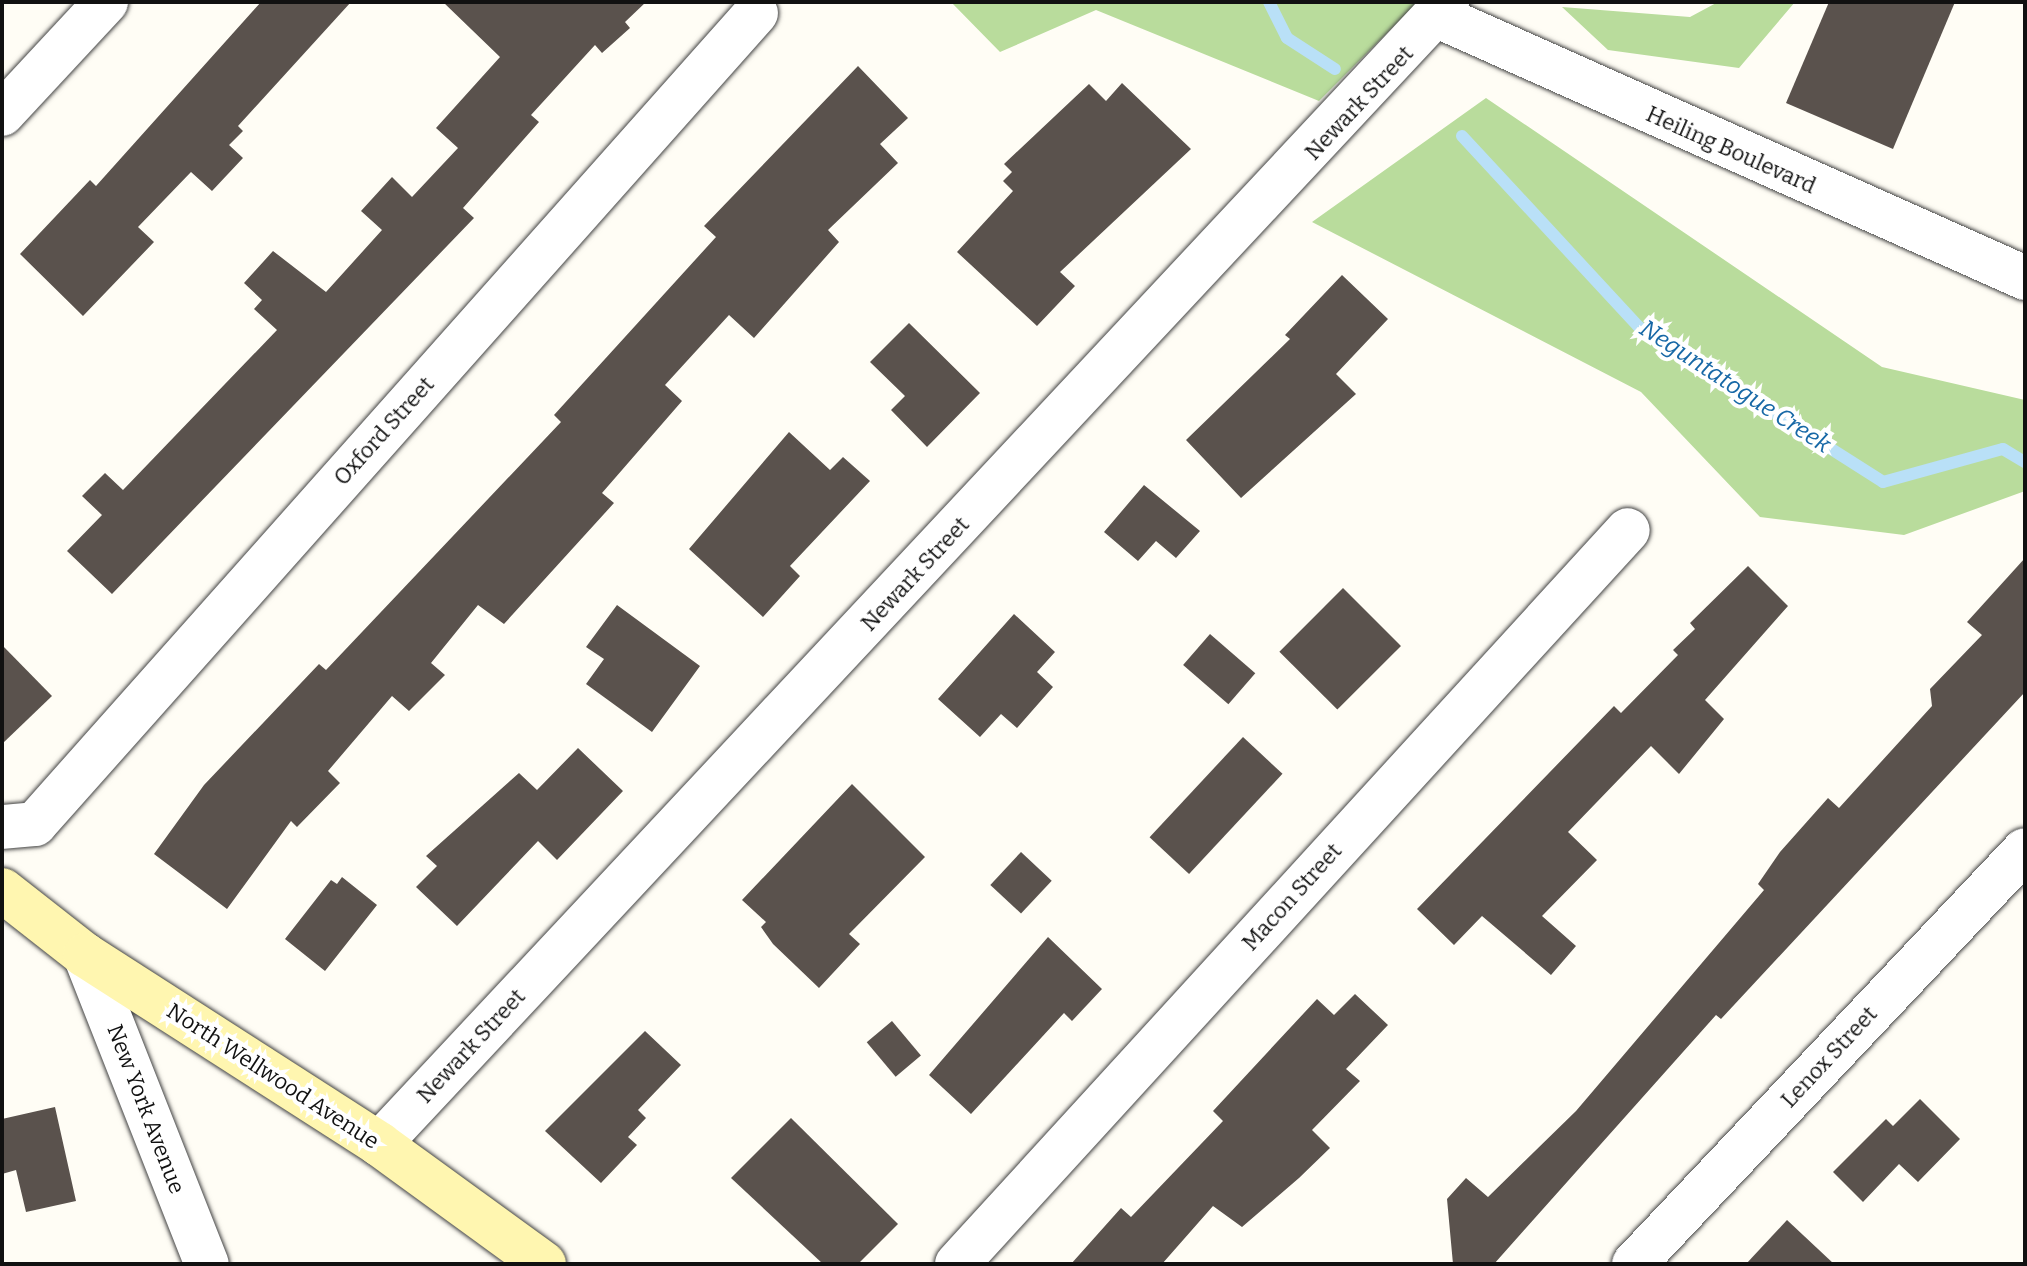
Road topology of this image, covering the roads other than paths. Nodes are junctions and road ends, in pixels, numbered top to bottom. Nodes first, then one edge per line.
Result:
1 (106, 2) edge
2 (1443, 10) edge
3 (756, 13) dead end
4 (2, 114) edge
5 (2025, 278) edge
6 (1628, 530) dead end
7 (2, 827) edge
8 (2025, 850) edge
9 (2, 890) edge
10 (85, 955) junction
11 (379, 1144) junction
12 (207, 1264) edge
13 (544, 1264) edge
14 (957, 1264) edge
15 (1634, 1264) edge

1 - 4 street
2 - 5 street, Heiling Boulevard
2 - 11 street, Newark Street
3 - 7 street, Oxford Street
6 - 14 street, Macon Street
8 - 15 street, Lenox Street
9 - 10 main road, North Wellwood Avenue
10 - 11 main road, North Wellwood Avenue
10 - 12 street, New York Avenue
11 - 13 main road, North Wellwood Avenue

